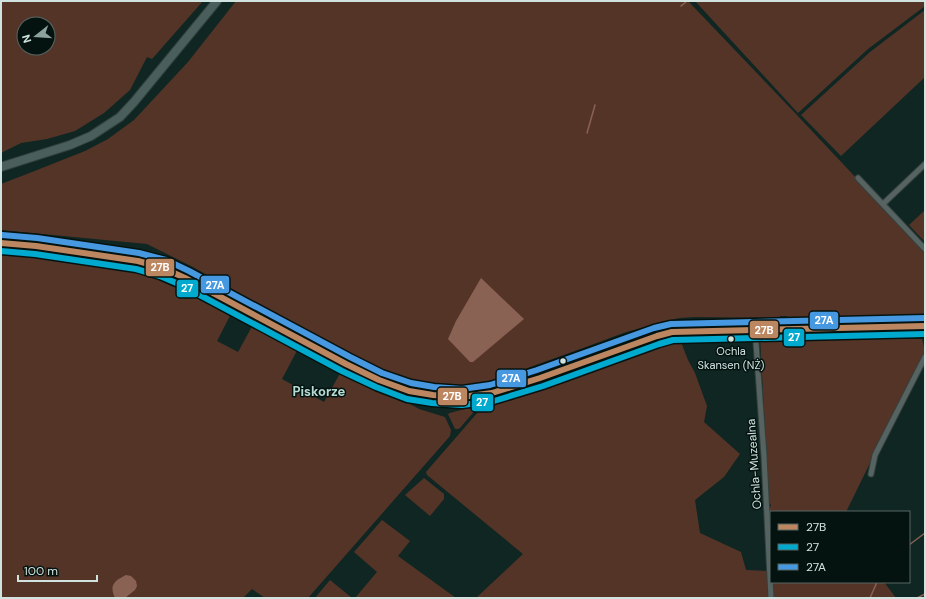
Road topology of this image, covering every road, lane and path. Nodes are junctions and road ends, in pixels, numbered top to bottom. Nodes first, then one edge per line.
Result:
1 (217, 1) edge
2 (925, 164) edge
3 (3, 168) edge
4 (858, 178) dead end
5 (882, 204) junction
6 (1, 243) edge
7 (925, 249) edge
8 (925, 326) edge
9 (755, 329) junction
10 (925, 357) edge
11 (871, 474) dead end
12 (770, 576) edge
13 (770, 583) edge
14 (771, 598) edge

1 - 3 main road
2 - 5 street
4 - 5 street
5 - 7 street
6 - 9 street
8 - 9 street
9 - 12 street, Ochla-Muzealna
10 - 11 street
13 - 14 street, Ochla-Muzealna

